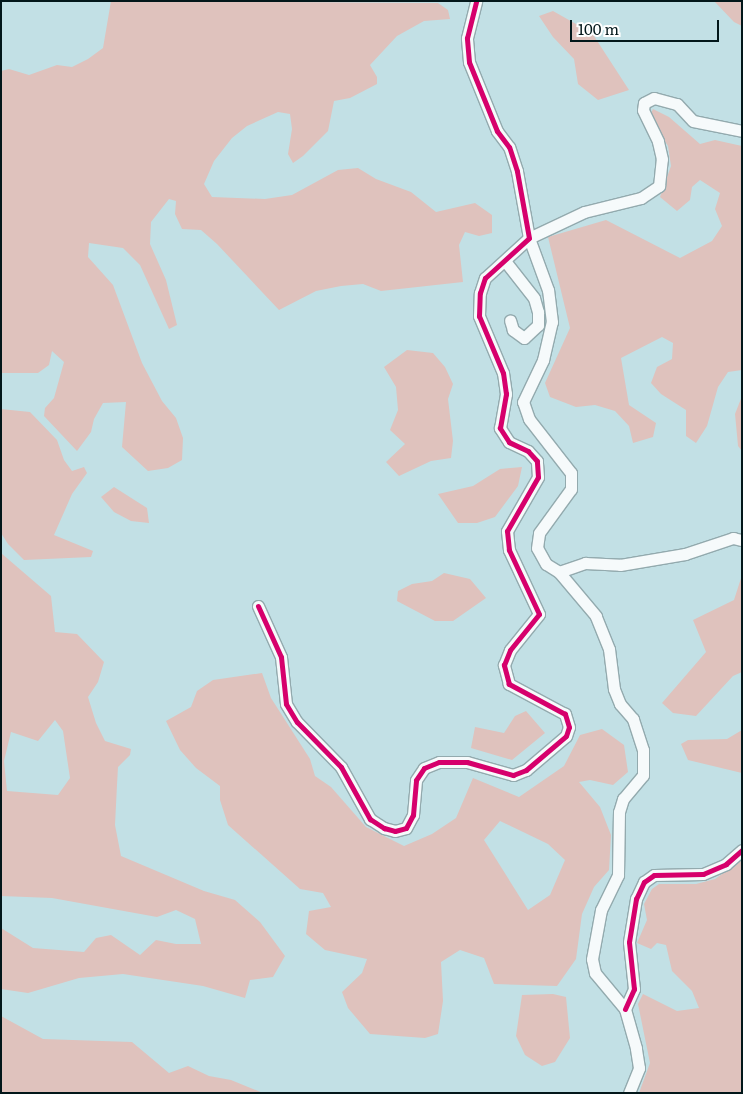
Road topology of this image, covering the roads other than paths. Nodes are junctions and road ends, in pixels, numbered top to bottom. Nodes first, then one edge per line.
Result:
1 (476, 1) edge
2 (742, 131) edge
3 (529, 238) junction
4 (505, 261) junction
5 (510, 320) dead end
6 (742, 540) edge
7 (559, 572) junction
8 (258, 606) dead end
9 (742, 850) edge
10 (624, 1009) junction
11 (629, 1093) edge

1 - 3 street
2 - 3 street
3 - 4 street
3 - 7 street
4 - 5 street
4 - 8 street
6 - 7 street
7 - 10 street
9 - 10 street
10 - 11 street

